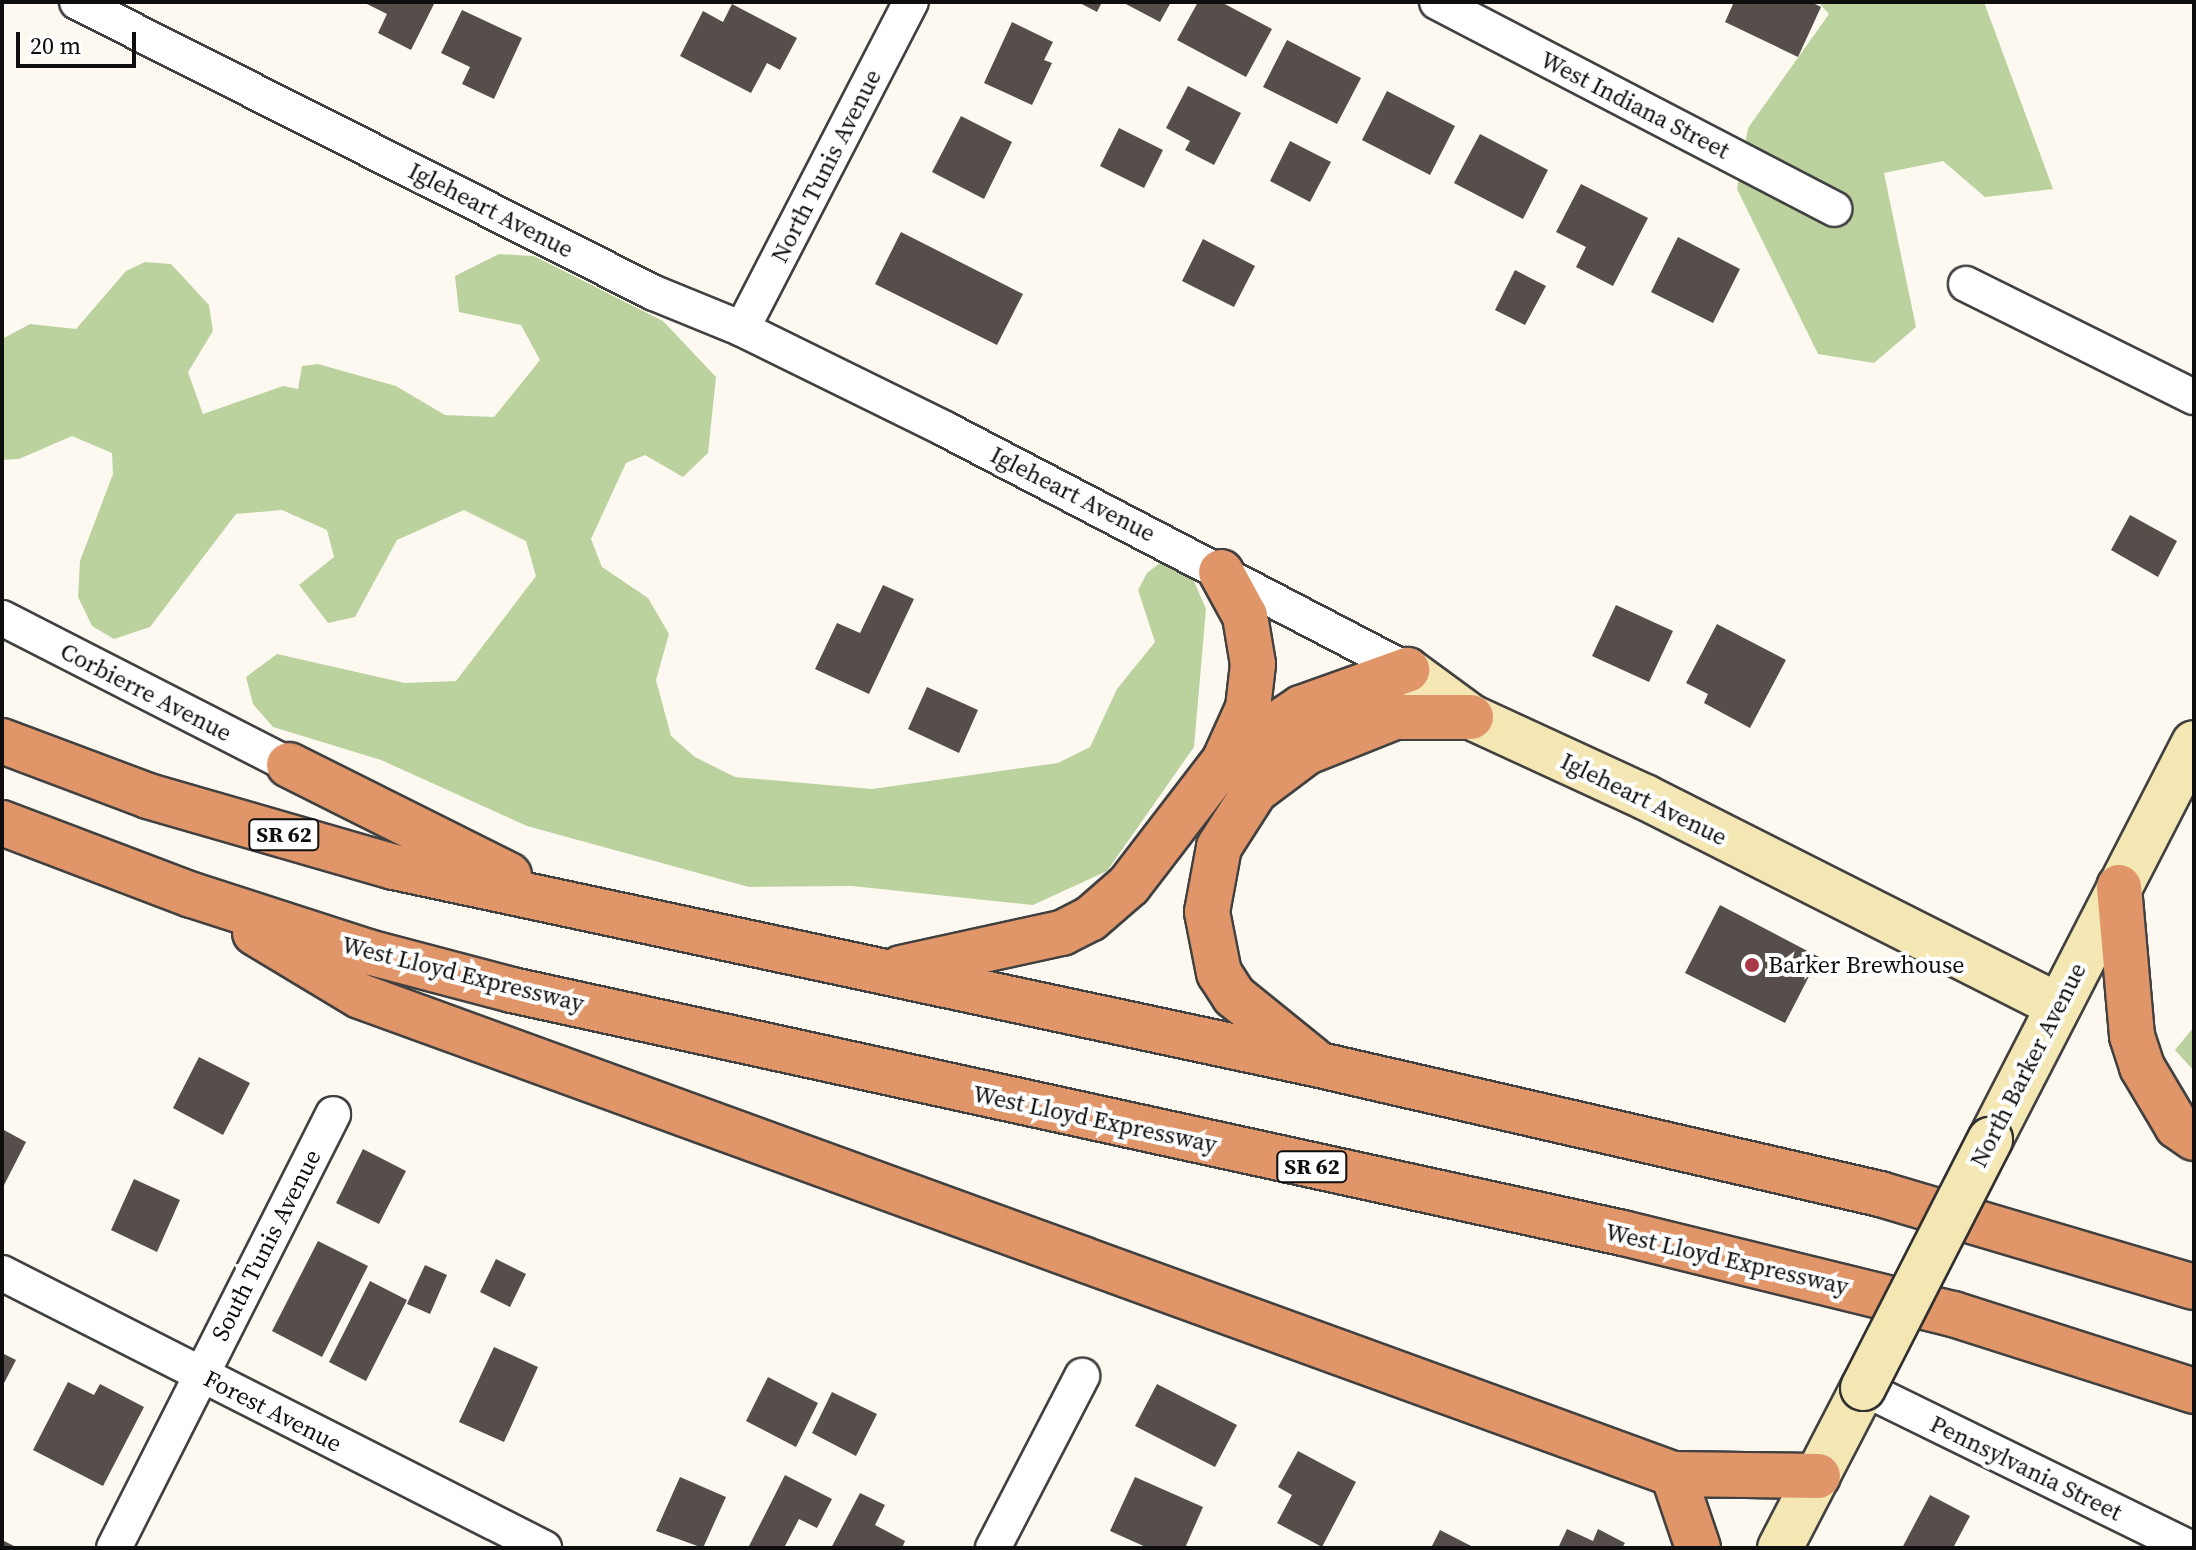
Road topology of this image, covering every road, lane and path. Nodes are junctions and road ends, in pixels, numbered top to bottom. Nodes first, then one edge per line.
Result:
1 (77, 2) edge
2 (911, 2) edge
3 (1437, 2) edge
4 (1834, 209) dead end
5 (1966, 284) dead end
6 (742, 329) junction
7 (2194, 397) edge
8 (1221, 572) junction
9 (2, 618) edge
10 (1407, 670) junction
11 (1471, 717) junction
12 (2, 741) edge
13 (2194, 743) edge
14 (1224, 761) junction
15 (289, 765) joint
16 (2, 823) edge
17 (2119, 887) junction
18 (192, 895) junction
19 (572, 906) junction
20 (887, 971) junction
21 (2058, 1006) junction
22 (1320, 1065) junction
23 (333, 1114) dead end
24 (2194, 1138) edge
25 (2, 1273) edge
26 (2194, 1287) edge
27 (201, 1375) junction
28 (1082, 1376) dead end
29 (1863, 1388) junction
30 (2194, 1391) edge
31 (1673, 1474) junction
32 (1818, 1476) junction
33 (114, 1548) edge
34 (544, 1548) edge
35 (993, 1548) edge
36 (1698, 1548) edge
37 (1780, 1548) edge
38 (2190, 1548) edge

1 - 6 street, Igleheart Avenue
2 - 6 street, North Tunis Avenue
3 - 4 street, West Indiana Street
5 - 7 street
6 - 8 street, Igleheart Avenue
8 - 10 street, Igleheart Avenue
8 - 14 highway
9 - 15 street, Corbierre Avenue
10 - 11 main road, Igleheart Avenue
10 - 14 highway
11 - 21 main road, Igleheart Avenue
11 - 22 highway
12 - 19 highway, SR 62
13 - 17 main road, North Barker Avenue
14 - 20 highway
15 - 19 highway
16 - 18 highway, West Lloyd Expressway / SR 62
17 - 21 main road, North Barker Avenue
17 - 24 highway
18 - 30 highway, West Lloyd Expressway / SR 62
18 - 31 highway
19 - 20 highway, SR 62
20 - 22 highway, SR 62
21 - 29 main road, North Barker Avenue, bridge
22 - 26 highway, SR 62
23 - 27 street, South Tunis Avenue
25 - 27 street, Forest Avenue
27 - 33 street, South Tunis Avenue
27 - 34 street, Forest Avenue
28 - 35 street
29 - 32 main road, North Barker Avenue
29 - 38 street, Pennsylvania Street
31 - 32 highway
31 - 36 highway
32 - 37 main road, North Barker Avenue

